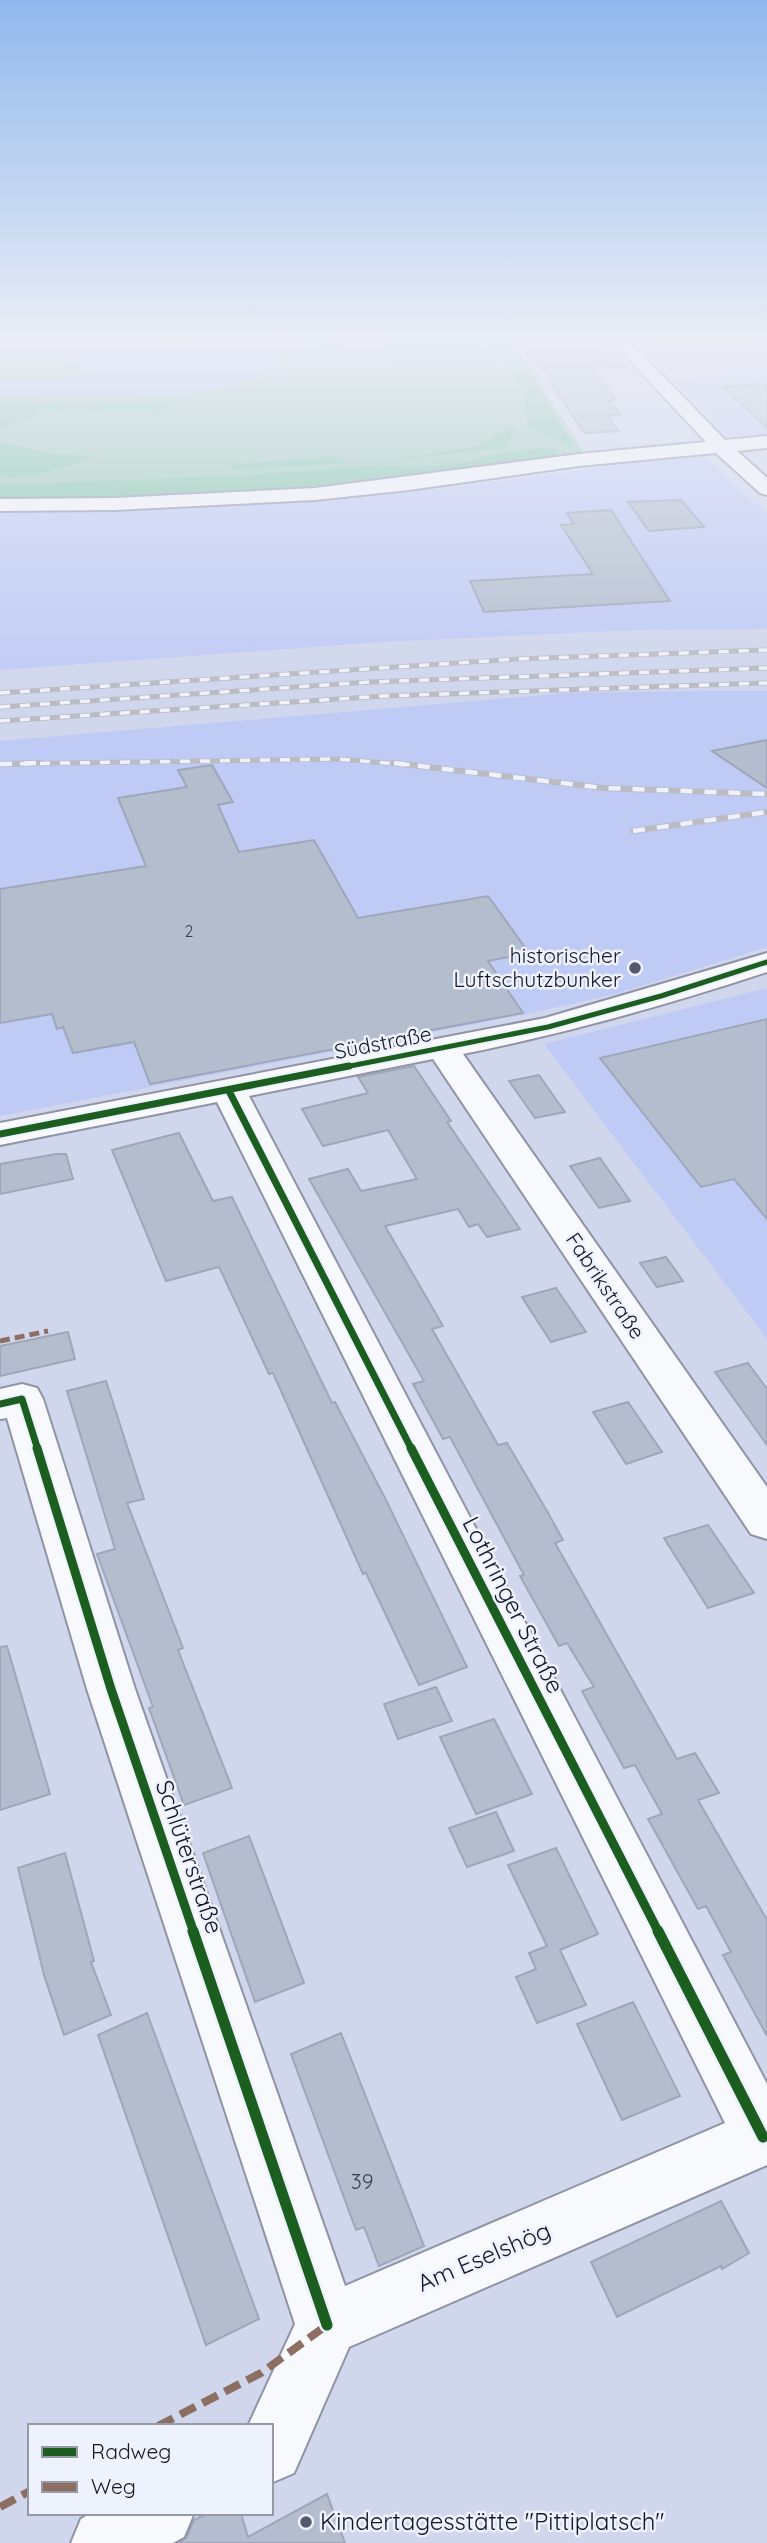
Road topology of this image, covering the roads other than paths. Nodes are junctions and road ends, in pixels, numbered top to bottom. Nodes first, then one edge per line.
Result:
1 (639, 455) edge
2 (730, 455) edge
3 (767, 489) edge
4 (0, 505) edge
5 (767, 962) edge
6 (443, 1049) junction
7 (229, 1090) junction
8 (0, 1134) edge
9 (11, 1401) edge
10 (767, 1522) edge
11 (765, 2136) edge
12 (327, 2325) junction
13 (273, 2446) edge
14 (156, 2515) edge
15 (105, 2543) edge

1 - 4 street
2 - 3 street
5 - 6 street, Südstraße
6 - 7 street, Südstraße
6 - 10 street, Fabrikstraße
7 - 8 street, Südstraße
7 - 11 street, Lothringer Straße
9 - 12 street, Schlüterstraße
11 - 12 street, Am Eselshög
12 - 13 street
14 - 15 street

